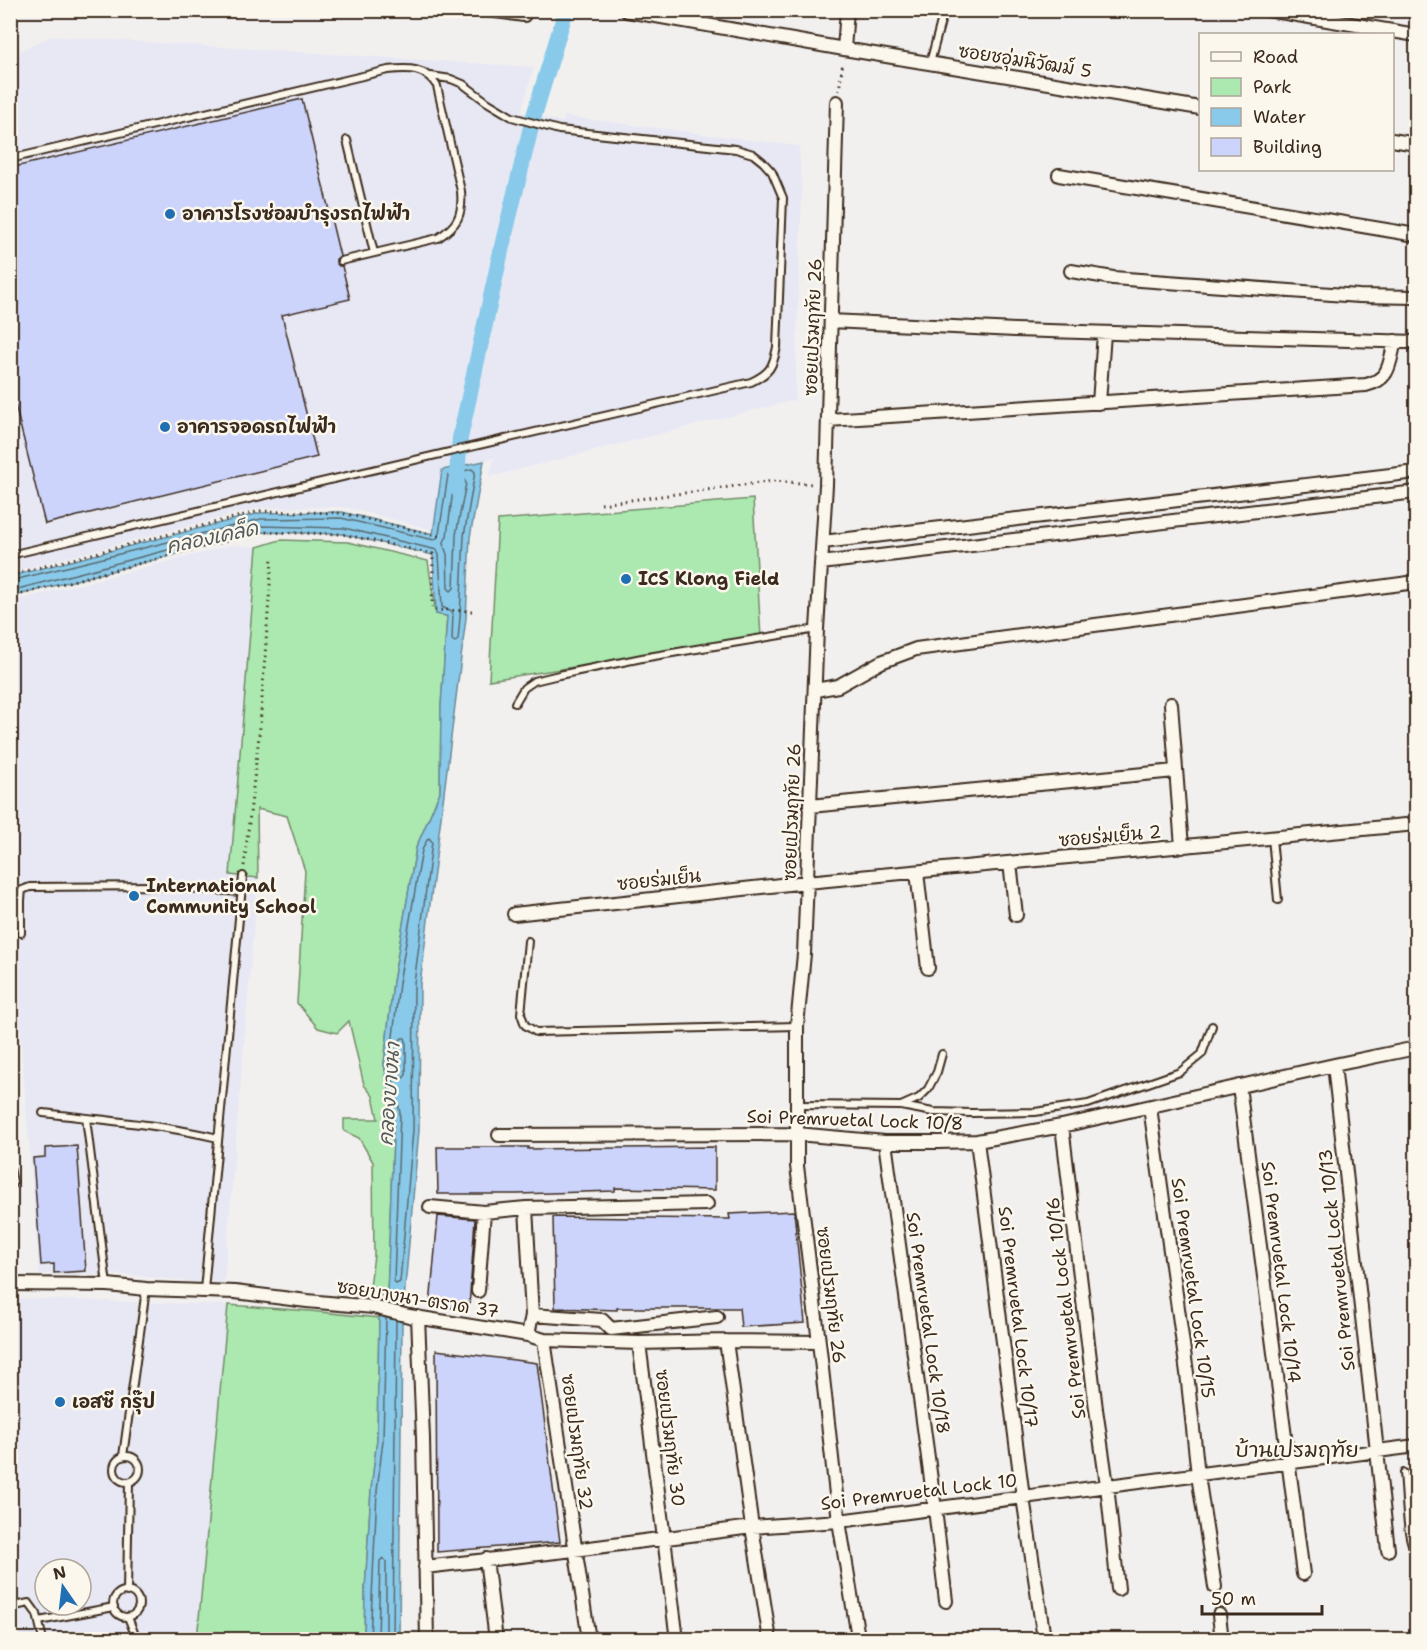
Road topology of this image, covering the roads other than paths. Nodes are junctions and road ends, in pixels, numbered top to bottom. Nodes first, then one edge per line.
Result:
1 (488, 10) edge
2 (627, 10) edge
3 (847, 10) edge
4 (944, 10) edge
5 (1268, 10) edge
6 (524, 15) dead end
7 (1416, 35) edge
8 (844, 50) junction
9 (930, 63) junction
10 (431, 76) junction
11 (837, 102) road end
12 (1199, 108) edge
13 (346, 140) dead end
14 (1394, 140) edge
15 (1416, 144) edge
16 (10, 159) edge
17 (1059, 176) dead end
18 (1416, 235) edge
19 (374, 253) junction
20 (341, 261) dead end
21 (1071, 271) dead end
22 (1416, 297) edge
23 (831, 321) junction
24 (1104, 333) junction
25 (1395, 341) junction
26 (1416, 342) edge
27 (1099, 403) junction
28 (828, 420) junction
29 (1416, 472) edge
30 (1416, 492) edge
31 (1243, 493) junction
32 (1244, 513) junction
33 (1064, 514) junction
34 (960, 526) junction
35 (1067, 534) junction
36 (823, 542) junction
37 (962, 546) junction
38 (10, 555) edge
39 (821, 563) junction
40 (1416, 582) edge
41 (817, 629) junction
42 (815, 690) junction
43 (515, 703) dead end
44 (1171, 704) dead end
45 (1176, 771) junction
46 (810, 806) junction
47 (1416, 824) edge
48 (1272, 838) junction
49 (1182, 847) junction
50 (1010, 863) junction
51 (917, 872) junction
52 (243, 876) road end
53 (807, 882) junction
54 (241, 892) junction
55 (1278, 900) dead end
56 (514, 914) dead end
57 (1016, 915) dead end
58 (21, 933) dead end
59 (528, 941) dead end
60 (928, 968) dead end
61 (797, 1026) junction
62 (1212, 1026) dead end
63 (1416, 1048) edge
64 (942, 1054) dead end
65 (1334, 1065) junction
66 (1239, 1086) junction
67 (798, 1105) junction
68 (901, 1106) junction
69 (1150, 1107) junction
70 (43, 1113) dead end
71 (86, 1118) junction
72 (1062, 1126) junction
73 (797, 1134) junction
74 (499, 1135) dead end
75 (218, 1138) junction
76 (977, 1141) junction
77 (885, 1142) junction
78 (10, 1168) edge
79 (10, 1188) edge
80 (707, 1204) dead end
81 (430, 1207) dead end
82 (526, 1208) junction
83 (484, 1212) junction
84 (10, 1284) edge
85 (108, 1285) junction
86 (146, 1289) junction
87 (204, 1290) junction
88 (478, 1291) dead end
89 (532, 1315) junction
90 (414, 1316) junction
91 (717, 1317) dead end
92 (528, 1335) junction
93 (543, 1340) junction
94 (726, 1341) junction
95 (819, 1342) junction
96 (639, 1343) junction
97 (1416, 1446) edge
98 (1377, 1451) junction
99 (123, 1456) junction
100 (1288, 1463) junction
101 (1404, 1473) dead end
102 (1198, 1475) junction
103 (129, 1482) junction
104 (1107, 1485) junction
105 (1023, 1497) junction
106 (935, 1509) junction
107 (1416, 1514) edge
108 (1408, 1515) junction
109 (839, 1521) junction
110 (752, 1527) junction
111 (665, 1538) junction
112 (574, 1550) junction
113 (1388, 1550) dead end
114 (1416, 1552) edge
115 (486, 1559) junction
116 (425, 1567) junction
117 (1303, 1574) dead end
118 (1215, 1587) dead end
119 (1118, 1589) dead end
120 (127, 1592) junction
121 (946, 1601) dead end
122 (10, 1607) edge
123 (114, 1607) junction
124 (1219, 1615) dead end
125 (128, 1617) junction
126 (39, 1621) junction
127 (856, 1631) dead end
128 (1043, 1632) dead end
129 (43, 1640) edge
130 (137, 1640) edge
131 (427, 1640) edge
132 (496, 1640) edge
133 (589, 1640) edge
134 (677, 1640) edge
135 (770, 1640) edge
136 (1222, 1640) edge

1 - 6 street
2 - 8 street, ซอยชอุ่มนิวัฒม์ 5
3 - 8 street
4 - 9 lane
5 - 7 street
8 - 9 street, ซอยชอุ่มนิวัฒม์ 5
9 - 12 street, ซอยชอุ่มนิวัฒม์ 5
10 - 16 lane
10 - 19 lane
10 - 38 lane
11 - 23 street, ซอยเปรมฤทัย 26
13 - 19 lane
14 - 15 street
17 - 18 street
19 - 20 lane
21 - 22 street
23 - 24 street
23 - 28 street, ซอยเปรมฤทัย 26
24 - 25 street
24 - 27 street
25 - 26 street
25 - 27 street
27 - 28 street
28 - 36 street, ซอยเปรมฤทัย 26
29 - 31 street
30 - 32 street
31 - 32 street
31 - 33 street
32 - 35 street
33 - 34 street
33 - 35 street
34 - 36 street
34 - 37 street
35 - 37 street
36 - 39 street, ซอยเปรมฤทัย 26
37 - 39 street
39 - 41 street, ซอยเปรมฤทัย 26
40 - 42 street
41 - 42 street, ซอยเปรมฤทัย 26
41 - 43 lane
42 - 46 street, ซอยเปรมฤทัย 26
44 - 45 street
45 - 46 street
45 - 49 street
46 - 53 street, ซอยเปรมฤทัย 26
47 - 48 street, ซอยร่มเย็น 2
48 - 49 street, ซอยร่มเย็น 2
48 - 55 lane
49 - 50 street, ซอยร่มเย็น 2
50 - 51 street, ซอยร่มเย็น 2
50 - 57 street
51 - 53 street, ซอยร่มเย็น 2
51 - 60 street
52 - 54 lane
53 - 56 street, ซอยร่มเย็น
53 - 61 street, ซอยเปรมฤทัย 26
54 - 58 lane
54 - 75 lane
59 - 61 lane
61 - 67 street, ซอยเปรมฤทัย 26
62 - 68 lane
63 - 65 street, Soi Premruetal Lock 10/8
64 - 68 lane
65 - 66 street, Soi Premruetal Lock 10/8
65 - 98 street, Soi Premruetal Lock 10/13
66 - 69 street, Soi Premruetal Lock 10/8
66 - 100 street, Soi Premruetal Lock 10/14
67 - 68 lane
67 - 73 street, ซอยเปรมฤทัย 26
69 - 72 street, Soi Premruetal Lock 10/8
69 - 102 street, Soi Premruetal Lock 10/15
70 - 71 lane
71 - 75 lane
71 - 85 lane
72 - 76 street, Soi Premruetal Lock 10/8
72 - 104 street, Soi Premruetal Lock 10/16
73 - 74 street, Soi Premruetal Lock 10/8
73 - 77 street, Soi Premruetal Lock 10/8
73 - 95 street, ซอยเปรมฤทัย 26
75 - 87 lane
76 - 77 street, Soi Premruetal Lock 10/8
76 - 105 street, Soi Premruetal Lock 10/17
77 - 106 street, Soi Premruetal Lock 10/18
78 - 79 lane
80 - 82 street
81 - 83 street
82 - 83 street
82 - 89 street
83 - 88 street
84 - 85 street, ซอยบางนา-ตราด 37
85 - 86 street, ซอยบางนา-ตราด 37
86 - 87 street, ซอยบางนา-ตราด 37
86 - 99 lane
87 - 90 street, ซอยบางนา-ตราด 37
89 - 91 street
89 - 92 street
90 - 92 street, ซอยบางนา-ตราด 37
90 - 116 street
92 - 93 street, ซอยบางนา-ตราด 37
93 - 96 street, ซอยบางนา-ตราด 37
93 - 112 street, ซอยเปรมฤทัย 32
94 - 95 street, ซอยบางนา-ตราด 37
94 - 96 street, ซอยบางนา-ตราด 37
94 - 110 street
95 - 109 street, ซอยเปรมฤทัย 26
96 - 111 street, ซอยเปรมฤทัย 30
97 - 98 street, Soi Premruetal Lock 10
98 - 100 street, Soi Premruetal Lock 10
98 - 113 street, Soi Premruetal Lock 10/13
99 - 103 lane
99 - 103 lane
100 - 102 street, Soi Premruetal Lock 10
100 - 117 street, Soi Premruetal Lock 10/14
101 - 108 lane
102 - 104 street, Soi Premruetal Lock 10
102 - 118 street, Soi Premruetal Lock 10/15
103 - 120 lane
104 - 105 street, Soi Premruetal Lock 10
104 - 119 street, Soi Premruetal Lock 10/16
105 - 106 street, Soi Premruetal Lock 10
105 - 128 street, Soi Premruetal Lock 10/17
106 - 109 street, Soi Premruetal Lock 10
106 - 121 street, Soi Premruetal Lock 10/18
107 - 108 lane
108 - 114 lane
109 - 110 street, Soi Premruetal Lock 10
109 - 127 street, ซอยเปรมฤทัย 26
110 - 111 street, Soi Premruetal Lock 10
110 - 135 street
111 - 112 street, Soi Premruetal Lock 10
111 - 134 street, ซอยเปรมฤทัย 30
112 - 115 street, Soi Premruetal Lock 10
112 - 133 street, ซอยเปรมฤทัย 32
115 - 116 street, Soi Premruetal Lock 10
115 - 132 street
116 - 131 street
120 - 123 lane
120 - 125 lane
122 - 126 lane
123 - 125 lane
123 - 126 lane
124 - 136 street
125 - 130 lane
126 - 129 lane

